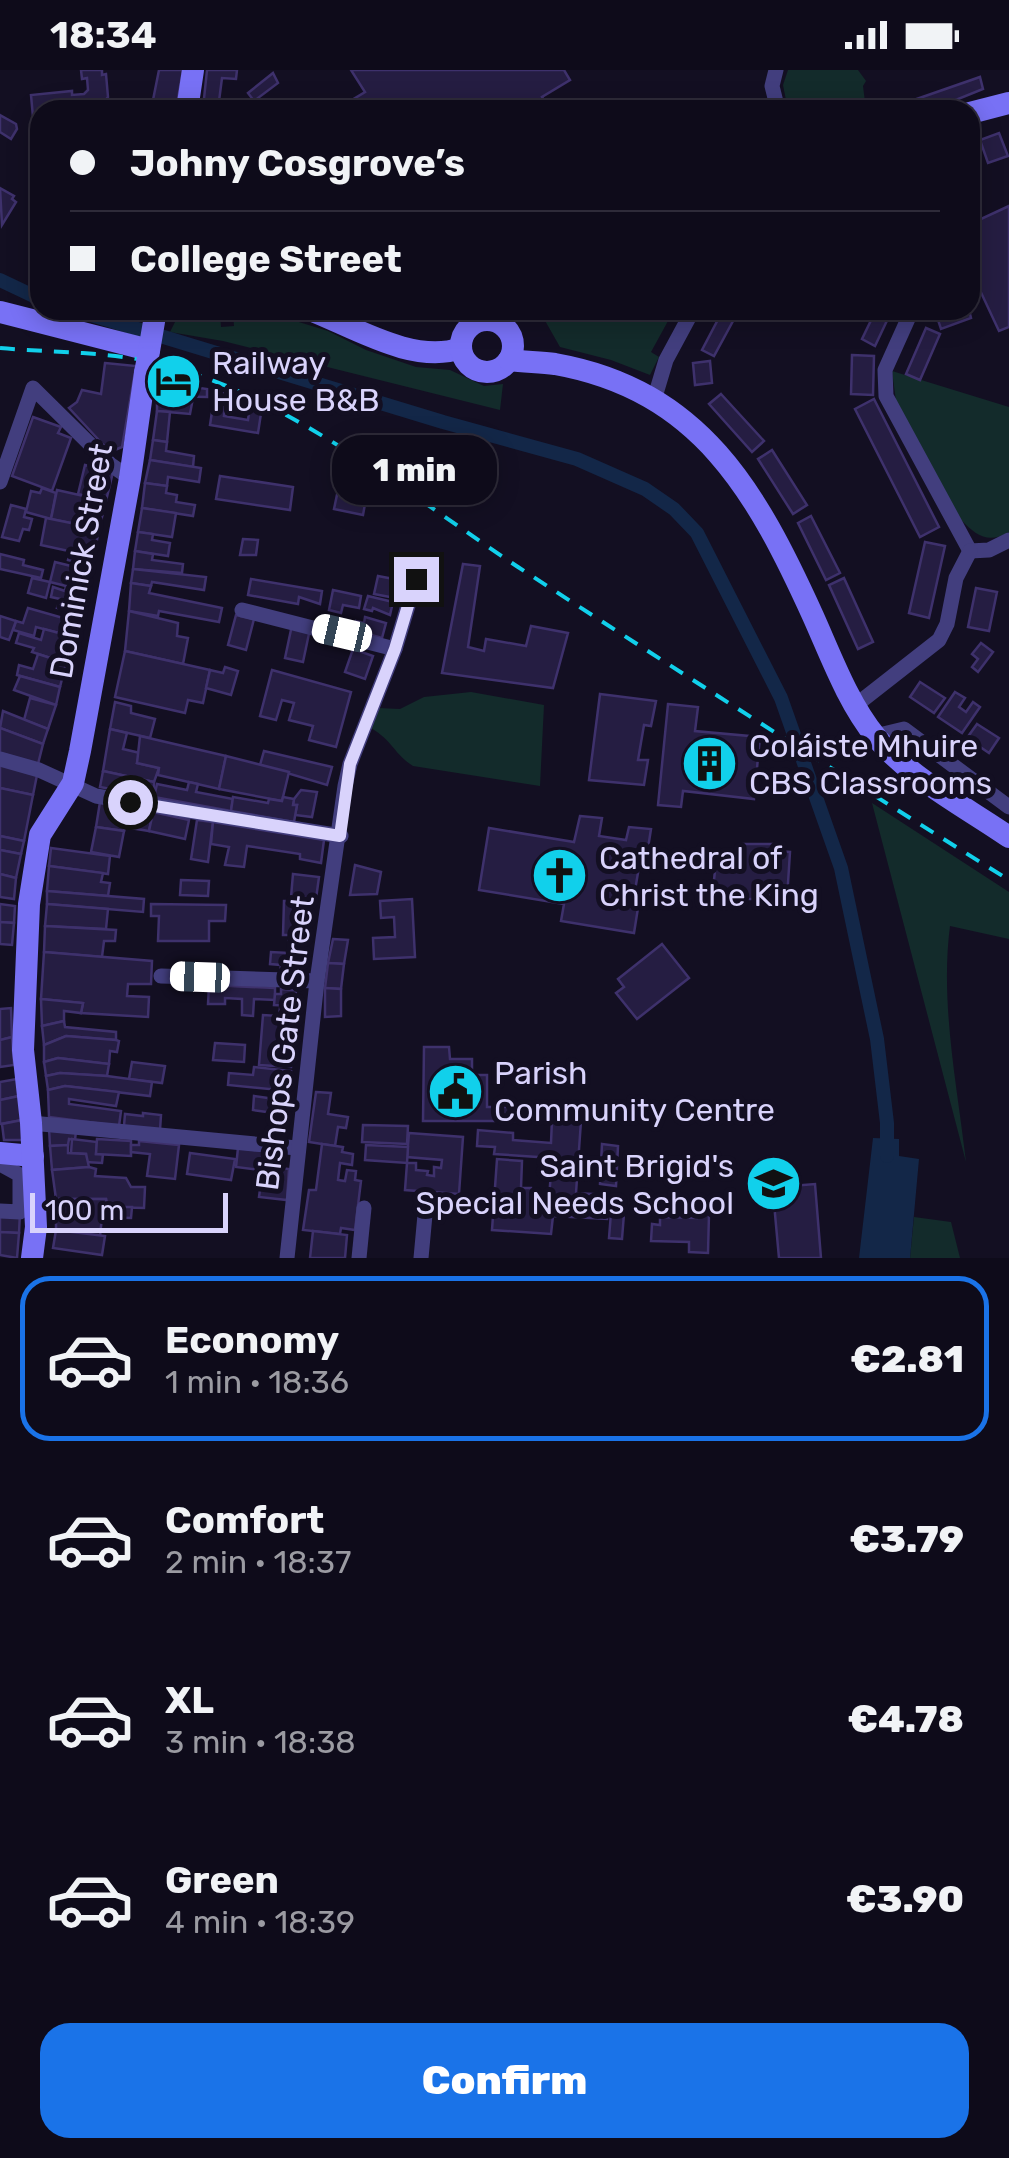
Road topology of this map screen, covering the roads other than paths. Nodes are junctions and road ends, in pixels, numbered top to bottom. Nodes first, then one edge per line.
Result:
1 (193, 70) edge
2 (776, 70) edge
3 (188, 100) edge
4 (776, 100) edge
5 (1009, 102) edge
6 (980, 109) edge
7 (0, 312) edge
8 (155, 320) edge
9 (336, 320) edge
10 (486, 320) edge
11 (510, 320) edge
12 (688, 320) edge
13 (908, 320) edge
14 (461, 348) junction
15 (148, 357) junction
16 (509, 360) junction
17 (654, 400) junction
18 (130, 478) junction
19 (0, 482) edge
20 (1009, 540) edge
21 (970, 551) junction
22 (416, 579) dead end
23 (242, 610) dead end
24 (395, 649) junction
25 (856, 705) junction
26 (872, 731) junction
27 (0, 760) edge
28 (73, 783) junction
29 (1009, 806) edge
30 (340, 836) junction
31 (1009, 837) edge
32 (161, 976) dead end
33 (317, 981) junction
34 (31, 1122) junction
35 (298, 1148) junction
36 (0, 1153) edge
37 (33, 1156) junction
38 (0, 1164) edge
39 (426, 1204) dead end
40 (364, 1208) dead end
41 (0, 1211) edge
42 (32, 1258) edge
43 (287, 1258) edge
44 (360, 1258) edge
45 (421, 1258) edge

1 - 3 street
2 - 4 street
5 - 6 street
7 - 15 street
8 - 15 street, Dominick Street
9 - 14 street
10 - 14 street
11 - 16 street
12 - 17 street
13 - 21 street
14 - 16 street
15 - 18 street, Dominick Street
16 - 17 street
17 - 25 street
18 - 19 street
18 - 28 street, Dominick Street
20 - 21 street
21 - 25 street
22 - 24 street, Bishops Gate Street
23 - 24 street
24 - 30 street, Bishops Gate Street
25 - 26 street
26 - 29 street
26 - 31 street
27 - 28 street
28 - 30 street
28 - 34 street
30 - 33 street, Bishops Gate Street
32 - 33 street
33 - 35 street, Bishops Gate Street
34 - 35 street
34 - 37 street
35 - 43 street, Bishops Gate Street
36 - 37 street
37 - 42 street
38 - 41 street
39 - 45 street
40 - 44 street

